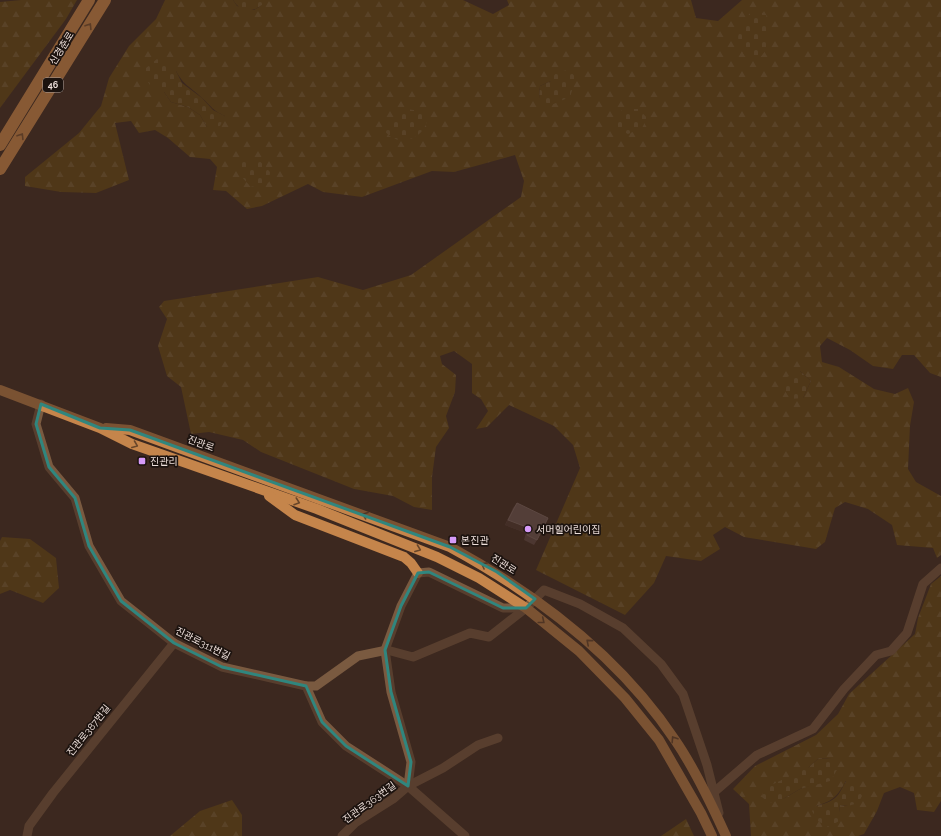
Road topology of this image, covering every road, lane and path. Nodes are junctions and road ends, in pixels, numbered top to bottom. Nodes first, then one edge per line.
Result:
1 (89, 0) edge
2 (105, 0) edge
3 (0, 144) edge
4 (0, 169) edge
5 (0, 390) edge
6 (41, 404) junction
7 (100, 428) junction
8 (257, 489) junction
9 (941, 568) edge
10 (418, 573) junction
11 (535, 599) junction
12 (526, 608) junction
13 (174, 643) junction
14 (385, 650) junction
15 (306, 686) junction
16 (498, 738) dead end
17 (408, 786) junction
18 (713, 793) junction
19 (725, 835) edge
20 (27, 836) edge
21 (342, 836) edge
22 (465, 836) edge
23 (712, 836) edge

1 - 3 highway, 신경춘로 / 46
4 -> 2 highway, 신경춘로 / 46
5 - 6 main road, 진관로
6 - 7 main road, 진관로
6 - 13 street, 진관로311번길
7 -> 8 main road, 진관로
11 -> 7 main road, 진관로
8 - 10 main road
8 -> 12 main road, 진관로
9 - 18 street
10 - 12 street
10 - 14 street
11 - 12 street
11 - 18 street
19 -> 11 main road, 진관로
12 - 14 street
12 -> 23 main road, 진관로
13 - 15 street, 진관로311번길
13 - 20 street, 진관로387번길
14 - 15 street
14 - 17 street
15 - 17 street
16 - 17 street, 진관로363번길
17 - 21 street, 진관로363번길
17 - 22 street
18 - 19 street

